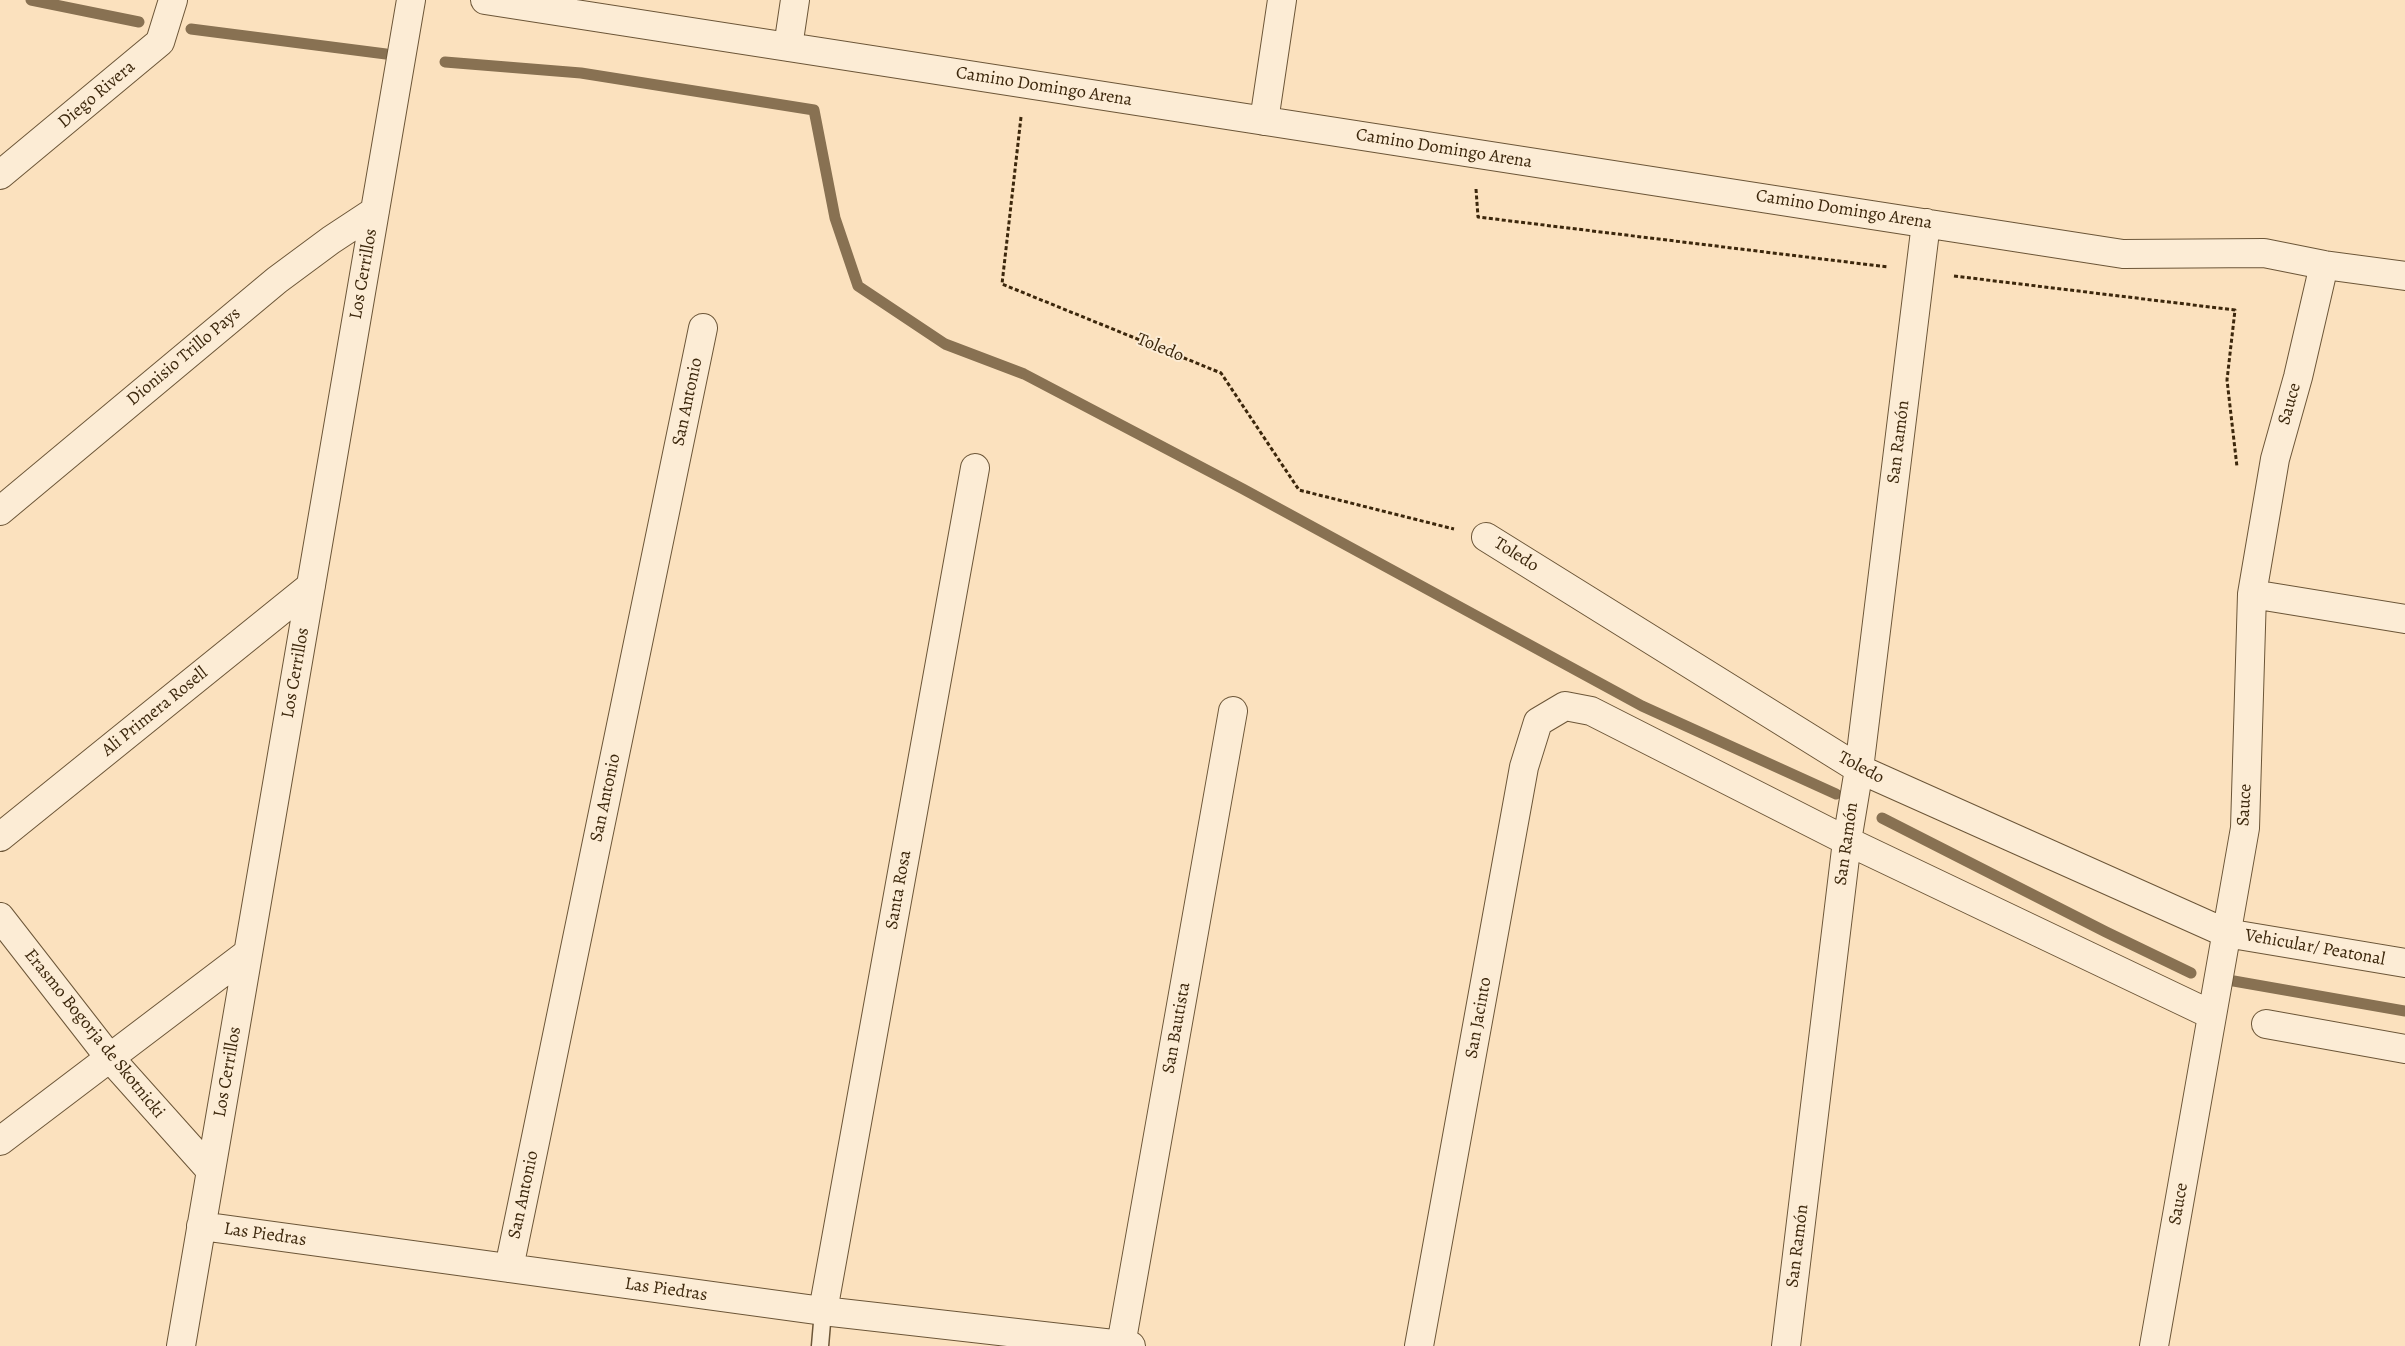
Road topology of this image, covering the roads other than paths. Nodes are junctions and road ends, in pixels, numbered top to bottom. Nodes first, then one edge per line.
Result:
1 (173, 0) edge
2 (411, 0) edge
3 (485, 0) edge
4 (795, 0) edge
5 (1282, 0) edge
6 (788, 47) junction
7 (1264, 121) junction
8 (0, 175) edge
9 (375, 212) junction
10 (1926, 223) junction
11 (2324, 264) junction
12 (2405, 276) edge
13 (704, 328) dead end
14 (976, 468) dead end
15 (0, 511) edge
16 (1486, 537) road end
17 (311, 586) junction
18 (2252, 594) junction
19 (2405, 619) edge
20 (1233, 711) dead end
21 (1858, 769) junction
22 (0, 837) edge
23 (1847, 841) junction
24 (0, 918) edge
25 (2226, 933) junction
26 (248, 953) junction
27 (2405, 963) edge
28 (2212, 1015) junction
29 (2266, 1024) dead end
30 (2405, 1049) edge
31 (108, 1058) junction
32 (0, 1141) edge
33 (211, 1171) junction
34 (201, 1226) junction
35 (509, 1268) junction
36 (823, 1311) junction
37 (176, 1341) edge
38 (1126, 1345) edge
39 (820, 1346) edge
40 (1419, 1346) edge
41 (1786, 1346) edge
42 (2154, 1346) edge

1 - 8 street, Diego Rivera
2 - 9 street, Los Cerrillos
3 - 6 street, Camino Domingo Arena
4 - 6 street
5 - 7 street
6 - 7 street, Camino Domingo Arena
7 - 10 street, Camino Domingo Arena
9 - 15 street, Dionisio Trillo Pays
9 - 17 street, Los Cerrillos
10 - 11 street, Camino Domingo Arena
10 - 21 street, San Ramón
11 - 12 street, Camino Domingo Arena
11 - 18 street, Sauce
13 - 35 street, San Antonio
14 - 36 street, Santa Rosa
16 - 21 street, Toledo
17 - 22 street, Ali Primera Rosell
17 - 26 street, Los Cerrillos
18 - 19 street
18 - 25 street, Sauce
20 - 38 street, San Bautista
21 - 23 street, San Ramón
21 - 25 street, Toledo
23 - 28 street
23 - 40 street, San Jacinto
23 - 41 street, San Ramón
24 - 31 street, Erasmo Bogorja de Skotnicki
25 - 27 street, Vehicular/ Peatonal
25 - 28 street, Sauce
26 - 31 street
26 - 33 street, Los Cerrillos
28 - 42 street, Sauce
29 - 30 street
31 - 32 street
31 - 33 street, Erasmo Bogorja de Skotnicki
33 - 34 street, Los Cerrillos
34 - 35 street, Las Piedras
34 - 37 street, Los Cerrillos
35 - 36 street, Las Piedras
36 - 38 street, Las Piedras
36 - 39 lane

